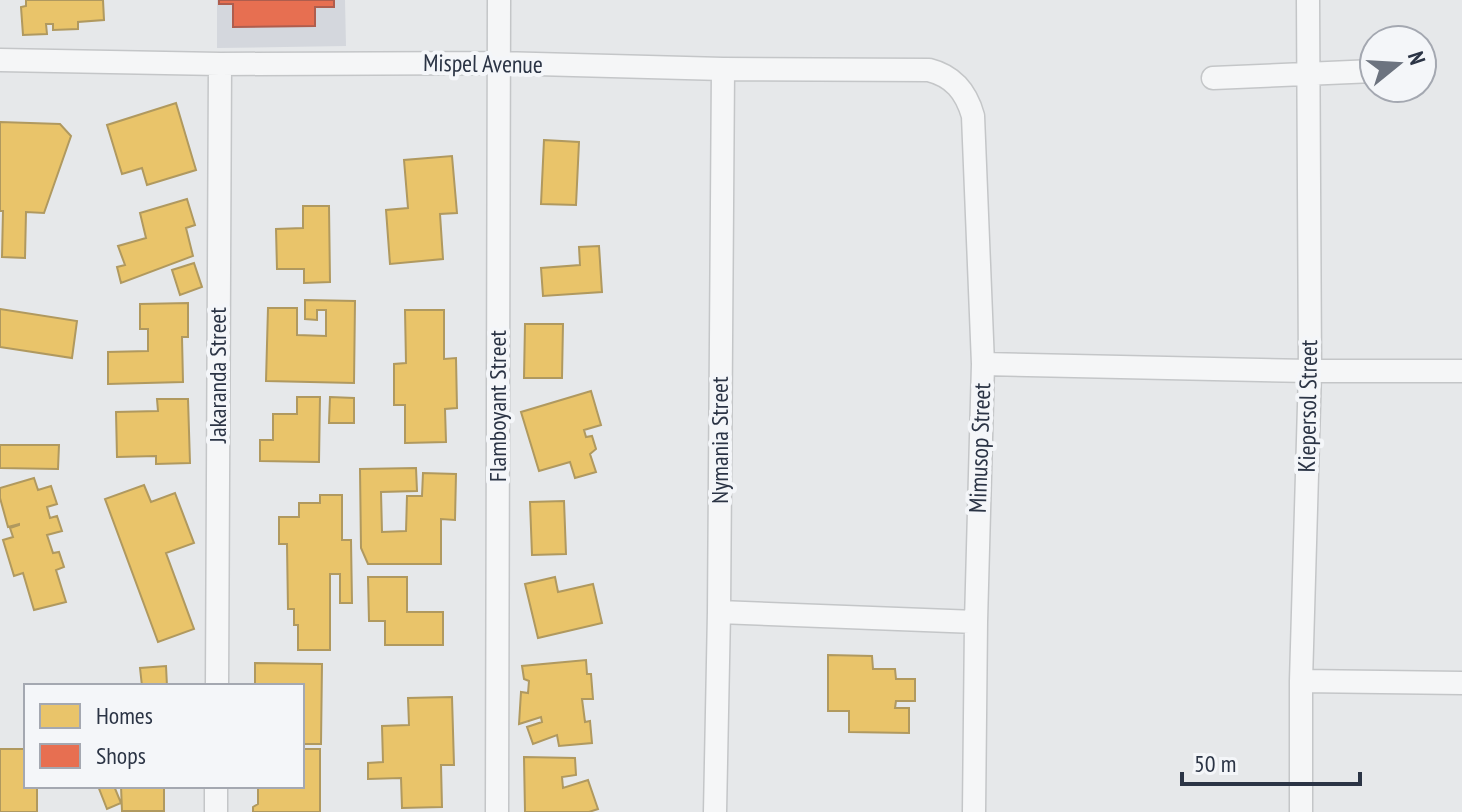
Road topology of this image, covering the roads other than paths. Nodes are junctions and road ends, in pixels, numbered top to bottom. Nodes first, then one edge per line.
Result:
1 (499, 0) edge
2 (1308, 0) edge
3 (0, 60) edge
4 (499, 63) junction
5 (220, 64) junction
6 (723, 69) junction
7 (1358, 72) edge
8 (1307, 74) junction
9 (1213, 78) dead end
10 (960, 88) joint
11 (983, 364) junction
12 (1310, 371) junction
13 (1462, 371) edge
14 (719, 612) junction
15 (976, 622) junction
16 (1301, 681) junction
17 (1462, 683) edge
18 (217, 684) edge
19 (216, 788) edge
20 (216, 812) edge
21 (497, 812) edge
22 (715, 812) edge
23 (974, 812) edge
24 (1301, 812) edge

1 - 4 street, Flamboyant Street
2 - 8 street, Kiepersol Street
3 - 5 street, Mispel Avenue
4 - 5 street, Mispel Avenue
4 - 6 street, Mispel Avenue
4 - 21 street, Flamboyant Street
5 - 18 street, Jakaranda Street
6 - 10 street, Mispel Avenue
6 - 14 street, Nymania Street
7 - 8 street
8 - 9 street
8 - 12 street, Kiepersol Street
10 - 11 street, Mimusop Street
11 - 12 street
11 - 15 street, Mimusop Street
12 - 13 street
12 - 16 street, Kiepersol Street
14 - 15 street
14 - 22 street, Nymania Street
15 - 23 street, Mimusop Street
16 - 17 street
16 - 24 street, Kiepersol Street
19 - 20 street

